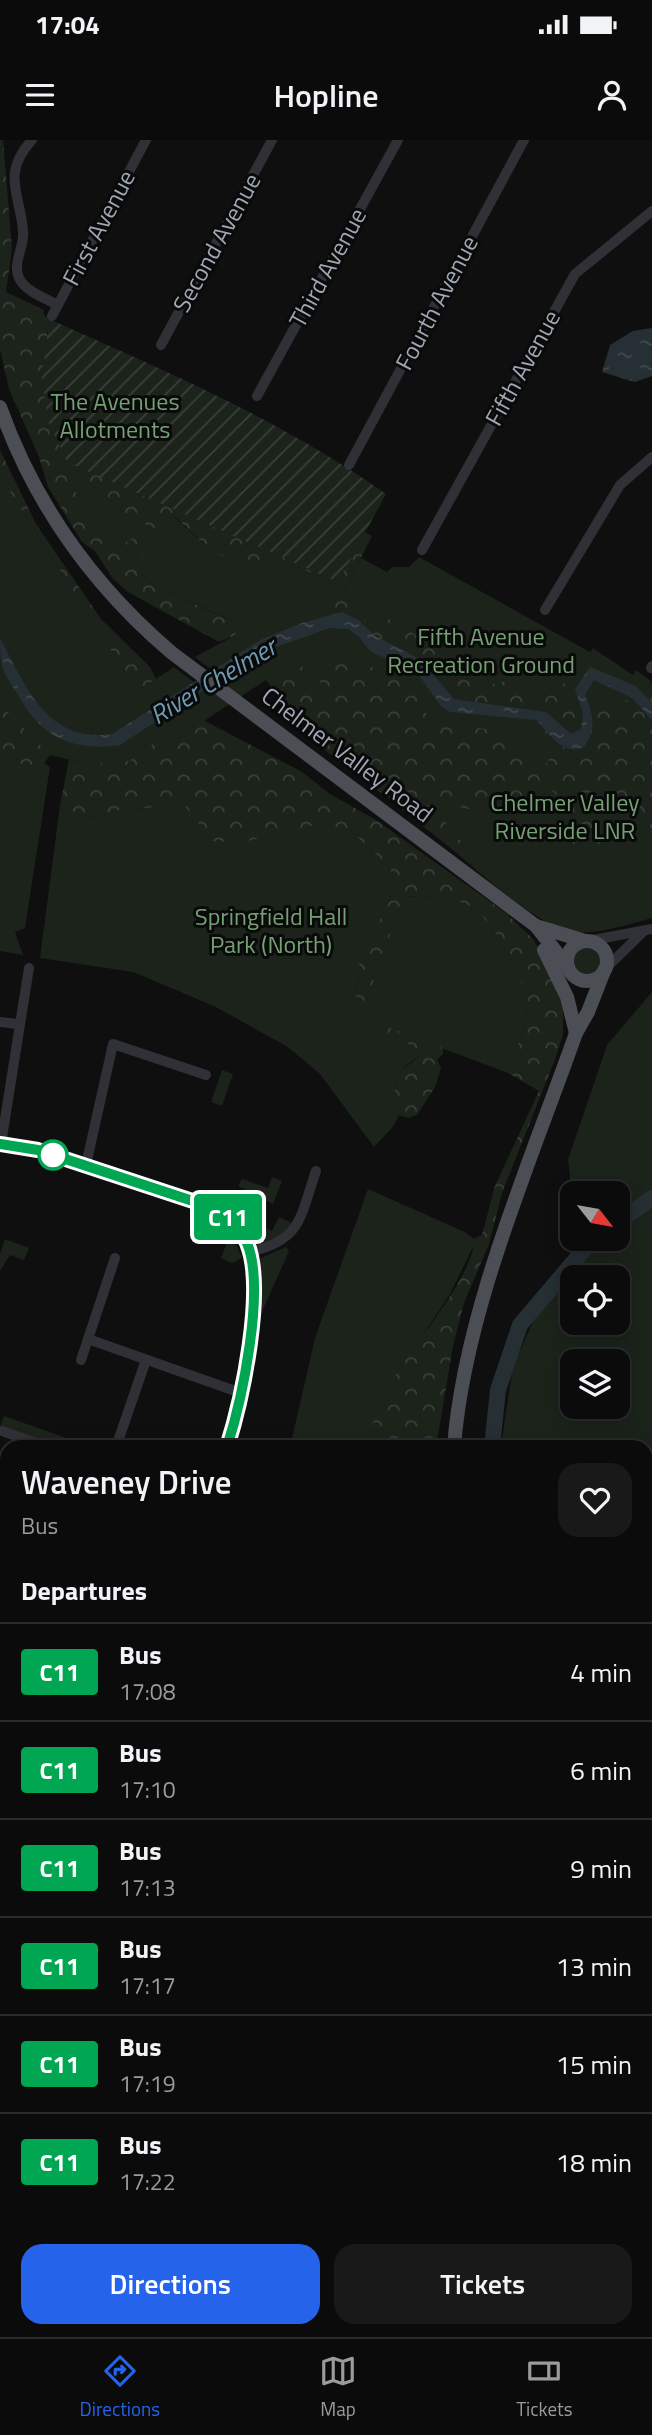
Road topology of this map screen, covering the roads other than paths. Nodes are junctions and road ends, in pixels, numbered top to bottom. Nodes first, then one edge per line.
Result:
1 (32, 140) edge
2 (146, 140) edge
3 (272, 140) edge
4 (398, 140) edge
5 (524, 140) edge
6 (652, 211) edge
7 (58, 305) junction
8 (52, 316) dead end
9 (161, 345) dead end
10 (257, 396) dead end
11 (0, 407) edge
12 (652, 457) edge
13 (349, 465) dead end
14 (422, 550) dead end
15 (545, 610) dead end
16 (509, 905) junction
17 (536, 926) junction
18 (648, 930) edge
19 (586, 941) junction
20 (29, 968) dead end
21 (570, 970) junction
22 (605, 970) junction
23 (0, 1022) edge
24 (18, 1024) junction
25 (576, 1033) junction
26 (206, 1075) dead end
27 (0, 1144) edge
28 (86, 1165) junction
29 (316, 1171) dead end
30 (250, 1252) junction
31 (115, 1258) dead end
32 (88, 1339) junction
33 (82, 1360) dead end
34 (146, 1360) junction
35 (241, 1393) junction
36 (2, 1431) dead end
37 (27, 1440) edge
38 (118, 1440) edge
39 (229, 1440) edge
40 (455, 1440) edge

1 - 7 street
2 - 7 street, First Avenue
3 - 9 street, Second Avenue
4 - 10 street, Third Avenue
5 - 13 street, Fourth Avenue
6 - 14 street, Fifth Avenue
7 - 8 street, First Avenue
11 - 16 main road, Chelmer Valley Road
12 - 15 street
16 - 17 main road, Chelmer Valley Road
16 - 25 main road
17 - 19 main road, Chelmer Valley Road
17 - 21 main road, Chelmer Valley Road
18 - 19 street
18 - 22 street
19 - 21 main road
19 - 22 main road
20 - 24 street
21 - 22 main road
21 - 25 main road
22 - 25 main road
23 - 24 street
24 - 27 street
25 - 40 main road
26 - 28 street
27 - 28 street
28 - 30 street
29 - 30 street
30 - 35 street
31 - 32 street
32 - 33 street
32 - 34 street
34 - 35 street
34 - 38 street
35 - 39 street
36 - 37 street

